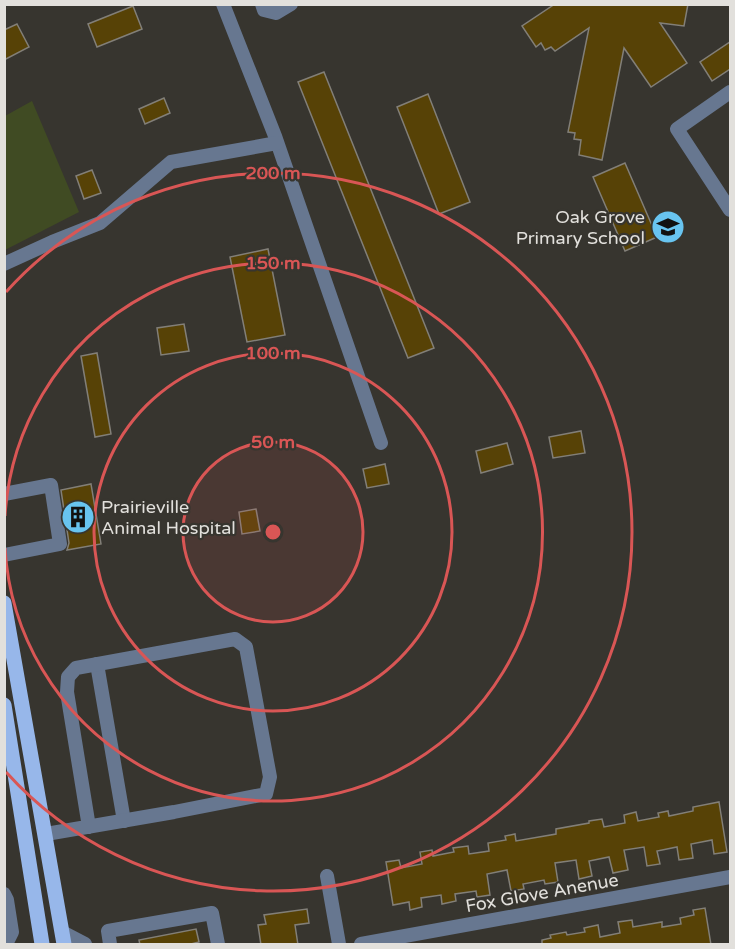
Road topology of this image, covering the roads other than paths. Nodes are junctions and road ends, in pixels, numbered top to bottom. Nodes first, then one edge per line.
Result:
1 (223, 4) edge
2 (262, 4) edge
3 (291, 4) edge
4 (730, 92) edge
5 (277, 143) junction
6 (730, 210) edge
7 (4, 264) edge
8 (381, 443) dead end
9 (4, 494) edge
10 (4, 555) edge
11 (4, 603) edge
12 (97, 664) junction
13 (4, 705) edge
14 (124, 821) junction
15 (89, 827) junction
16 (46, 834) junction
17 (327, 876) dead end
18 (730, 877) edge
19 (4, 894) edge
20 (63, 938) edge
21 (6, 945) edge
22 (42, 945) edge
23 (85, 945) edge
24 (111, 945) edge
25 (218, 945) edge
26 (339, 945) edge
27 (360, 945) edge

1 - 5 street
2 - 3 street
4 - 6 street
5 - 7 street
5 - 8 street
9 - 10 street
11 - 16 main road
12 - 14 street
12 - 14 street
12 - 15 street
13 - 22 main road
14 - 15 street
15 - 16 street
16 - 20 main road
17 - 26 street
18 - 27 street, Fox Glove Anenue
19 - 21 street
20 - 23 street
24 - 25 street

